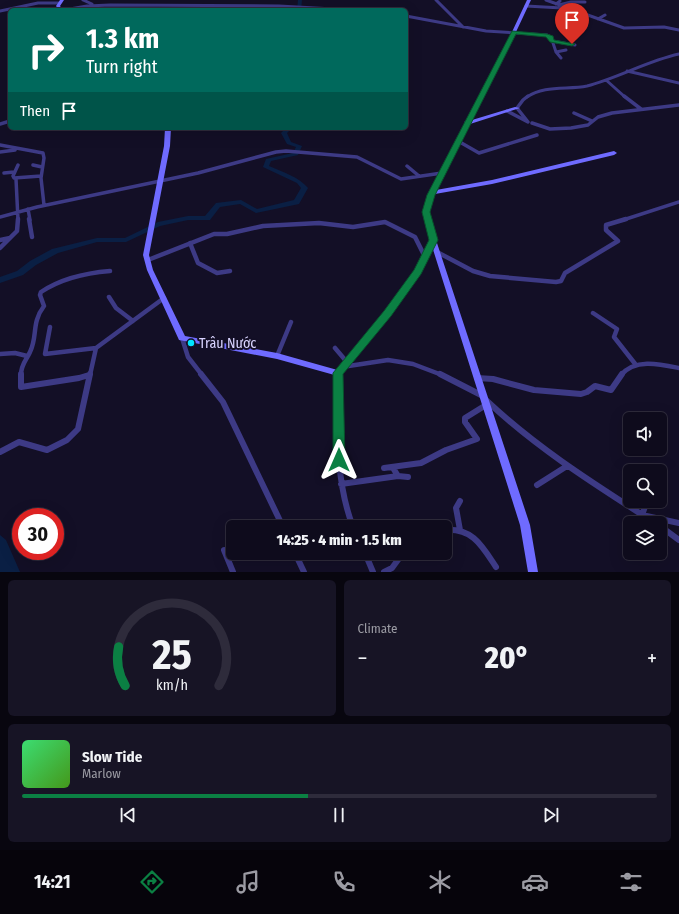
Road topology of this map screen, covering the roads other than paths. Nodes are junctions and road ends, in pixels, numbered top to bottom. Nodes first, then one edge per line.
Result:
1 (83, 0) edge
2 (436, 0) edge
3 (546, 0) edge
4 (560, 1) edge
5 (61, 2) edge
6 (585, 2) dead end
7 (528, 3) edge
8 (567, 3) junction
9 (556, 4) junction
10 (240, 5) junction
11 (560, 5) junction
12 (90, 6) junction
13 (153, 6) joint
14 (573, 6) dead end
15 (17, 8) edge
16 (76, 8) edge
17 (239, 8) edge
18 (328, 8) edge
19 (567, 8) junction
20 (605, 15) dead end
21 (408, 16) edge
22 (598, 19) junction
23 (463, 27) junction
24 (679, 30) edge
25 (514, 32) junction
26 (552, 41) junction
27 (575, 46) dead end
28 (566, 50) dead end
29 (556, 52) junction
30 (679, 54) edge
31 (561, 58) dead end
32 (626, 71) junction
33 (606, 80) junction
34 (679, 83) edge
35 (679, 105) edge
36 (517, 108) junction
37 (641, 109) junction
38 (507, 111) junction
39 (574, 113) dead end
40 (592, 121) junction
41 (467, 122) junction
42 (531, 122) junction
43 (168, 130) edge
44 (537, 135) dead end
45 (458, 141) junction
46 (0, 145) edge
47 (18, 149) junction
48 (0, 152) edge
49 (614, 153) dead end
50 (18, 165) dead end
51 (34, 165) dead end
52 (407, 166) dead end
53 (42, 167) junction
54 (14, 172) junction
55 (4, 173) dead end
56 (442, 173) junction
57 (42, 176) junction
58 (419, 176) junction
59 (16, 179) junction
60 (160, 181) junction
61 (432, 192) junction
62 (679, 202) edge
63 (44, 205) junction
64 (28, 209) junction
65 (18, 212) junction
66 (0, 217) edge
67 (32, 237) dead end
68 (10, 238) junction
69 (0, 240) edge
70 (433, 240) junction
71 (190, 243) junction
72 (0, 248) edge
73 (437, 252) junction
74 (425, 257) junction
75 (148, 260) junction
76 (110, 271) dead end
77 (230, 271) dead end
78 (109, 297) dead end
79 (164, 298) junction
80 (593, 313) dead end
81 (133, 321) junction
82 (291, 322) dead end
83 (50, 326) dead end
84 (182, 338) junction
85 (96, 348) junction
86 (335, 348) dead end
87 (0, 354) edge
88 (27, 356) junction
89 (276, 356) junction
90 (346, 361) junction
91 (636, 365) junction
92 (679, 368) edge
93 (340, 370) junction
94 (89, 374) junction
95 (477, 378) junction
96 (484, 399) junction
97 (0, 452) edge
98 (566, 466) junction
99 (384, 468) dead end
100 (392, 468) junction
101 (398, 476) junction
102 (408, 477) dead end
103 (341, 484) junction
104 (537, 485) dead end
105 (460, 501) dead end
106 (644, 508) edge
107 (642, 515) junction
108 (280, 520) edge
109 (350, 520) edge
110 (679, 523) edge
111 (452, 530) edge
112 (460, 530) junction
113 (667, 531) edge
114 (679, 540) edge
115 (224, 550) dead end
116 (298, 560) edge
117 (367, 560) edge
118 (398, 560) edge
119 (496, 567) dead end
120 (233, 572) edge
121 (304, 572) edge
122 (373, 572) edge
123 (384, 572) edge
124 (533, 572) edge

1 - 12 street
2 - 23 street
3 - 9 street
4 - 9 street
5 - 15 street
6 - 8 street
7 - 19 street
7 - 25 street
8 - 11 street
8 - 14 street
9 - 11 street
10 - 13 street
10 - 17 street
10 - 18 street
11 - 19 street
12 - 13 street
12 - 16 street
19 - 22 street
20 - 22 street
21 - 23 street
22 - 24 street
23 - 25 street
25 - 26 street
25 - 41 street
26 - 27 street
26 - 29 street
28 - 29 street
29 - 31 street
30 - 32 street
32 - 33 street
32 - 34 street
33 - 36 street
33 - 37 street
35 - 37 street
36 - 38 street
36 - 42 street
37 - 40 street
38 - 41 street
38 - 42 street
39 - 40 street
40 - 42 street
41 - 45 street
43 - 60 street
44 - 45 street
45 - 56 street
46 - 47 street
47 - 48 street
47 - 53 street
49 - 61 street
50 - 54 street
51 - 53 street
52 - 58 street
53 - 57 street
54 - 55 street
54 - 59 street
56 - 58 street
56 - 61 street
57 - 59 street
57 - 63 street
58 - 60 street
59 - 65 street
60 - 63 street
60 - 75 street
61 - 70 street
62 - 73 street
63 - 64 street
64 - 65 street
64 - 67 street
65 - 66 street
65 - 68 street
68 - 69 street
68 - 72 street
70 - 73 street
70 - 74 street
71 - 74 street
71 - 75 street
71 - 77 street
73 - 95 street
74 - 90 street
75 - 79 street
76 - 88 street
78 - 81 street
79 - 81 street
79 - 84 street
80 - 91 street
81 - 85 street
82 - 89 street
83 - 85 street
84 - 89 street
84 - 108 street
85 - 94 street
86 - 90 street
87 - 88 street
88 - 94 street
89 - 93 street
90 - 93 street
91 - 92 street
91 - 95 street
93 - 96 street
93 - 103 street
94 - 97 street
95 - 96 street
96 - 98 street
96 - 100 street
96 - 124 street
98 - 104 street
98 - 107 street
99 - 100 street
100 - 101 street
101 - 102 street
101 - 103 street
103 - 109 street
105 - 112 street
106 - 107 street
107 - 110 street
111 - 112 street
112 - 119 street
113 - 114 street
115 - 120 street
116 - 121 street
117 - 122 street
118 - 123 street

